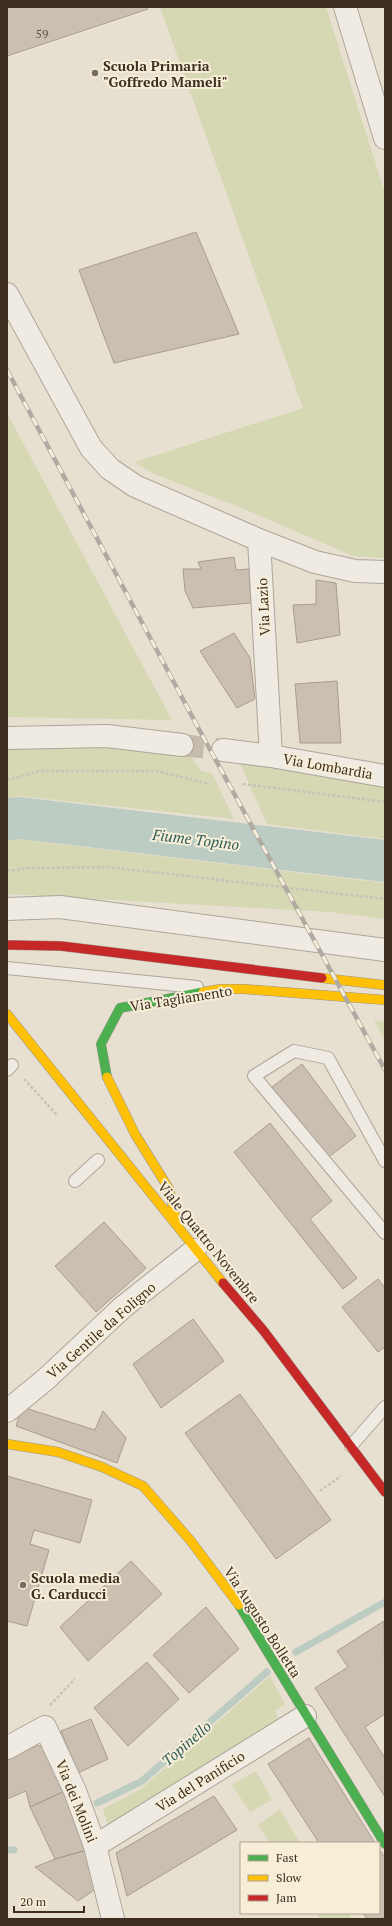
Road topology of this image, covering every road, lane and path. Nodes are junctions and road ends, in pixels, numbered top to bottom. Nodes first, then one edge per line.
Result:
1 (345, 7) edge
2 (385, 138) edge
3 (7, 294) edge
4 (259, 540) junction
5 (385, 572) edge
6 (7, 738) edge
7 (182, 745) tunnel mouth
8 (223, 750) tunnel mouth
9 (271, 756) junction
10 (385, 776) edge
11 (7, 780) edge
12 (210, 784) dead end
13 (243, 784) dead end
14 (385, 802) edge
15 (7, 871) edge
16 (385, 899) edge
17 (7, 909) edge
18 (7, 945) edge
19 (385, 950) edge
20 (7, 968) edge
21 (385, 985) edge
22 (221, 990) junction
23 (385, 1000) edge
24 (7, 1014) edge
25 (98, 1160) dead end
26 (385, 1162) edge
27 (75, 1181) dead end
28 (178, 1225) junction
29 (385, 1233) edge
30 (195, 1250) junction
31 (385, 1407) edge
32 (7, 1411) edge
33 (7, 1444) edge
34 (351, 1446) junction
35 (341, 1476) dead end
36 (320, 1491) dead end
37 (385, 1492) edge
38 (75, 1679) dead end
39 (305, 1716) junction
40 (36, 1731) junction
41 (7, 1748) edge
42 (385, 1844) edge
43 (96, 1846) junction
44 (112, 1919) edge

1 - 2 street
3 - 4 street
4 - 5 street
4 - 9 street, Via Lazio
6 - 7 street
8 - 9 street
9 - 10 street, Via Lombardia
11 - 12 path
13 - 14 path
15 - 16 path
17 - 19 street
18 - 21 main road, Via Tagliamento
20 - 22 lane
22 - 23 main road, Via Tagliamento
22 - 28 main road, Via Tagliamento
24 - 28 main road, Viale Quattro Novembre
25 - 27 lane
26 - 29 lane
28 - 30 main road, Viale Quattro Novembre
30 - 32 street, Via Gentile da Foligno
30 - 34 main road, Viale Quattro Novembre
31 - 34 lane
33 - 39 main road, Via Augusto Bolletta
34 - 37 main road, Viale Quattro Novembre
35 - 36 path
38 - 40 path
39 - 42 main road, Via Augusto Bolletta
39 - 43 street, Via del Panificio
40 - 41 street
40 - 43 street, Via dei Molini
43 - 44 street, Via dei Molini

